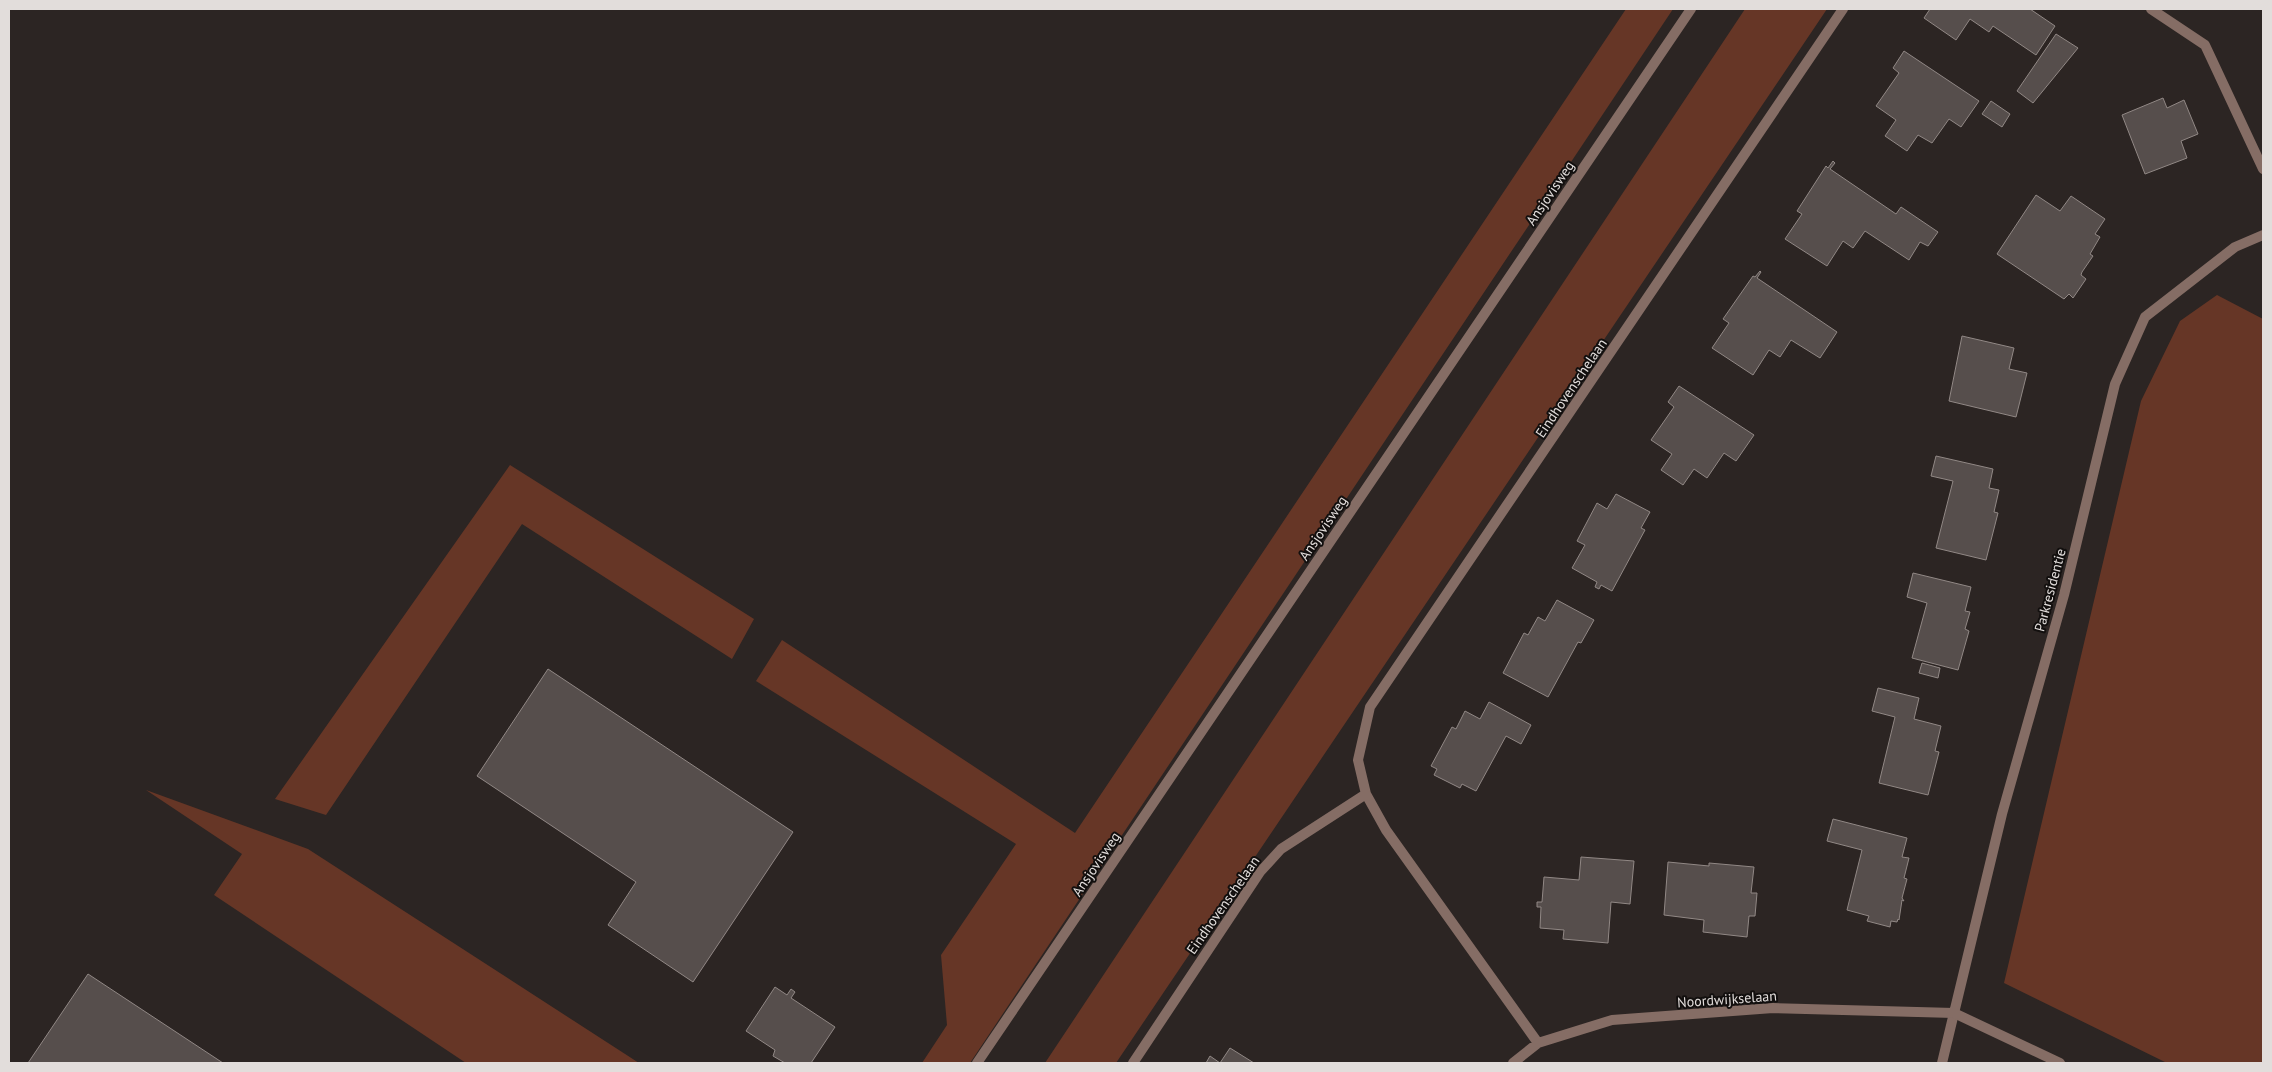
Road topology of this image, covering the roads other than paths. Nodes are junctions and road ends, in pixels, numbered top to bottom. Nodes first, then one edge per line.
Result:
1 (1691, 9) edge
2 (1842, 9) edge
3 (2151, 9) edge
4 (2263, 169) edge
5 (2263, 235) edge
6 (1366, 794) junction
7 (1954, 1013) junction
8 (1538, 1042) junction
9 (977, 1063) edge
10 (1133, 1063) edge
11 (1513, 1063) edge
12 (1942, 1063) edge
13 (2060, 1063) edge

1 - 9 street, Ansjovisweg
2 - 6 street, Eindhovenschelaan
3 - 4 street
5 - 7 street, Parkresidentie
6 - 8 street, Eindhovenschelaan
6 - 10 street, Eindhovenschelaan
7 - 8 street, Noordwijkselaan
7 - 12 street, Parkresidentie
7 - 13 street
8 - 11 street, Noordwijkselaan

